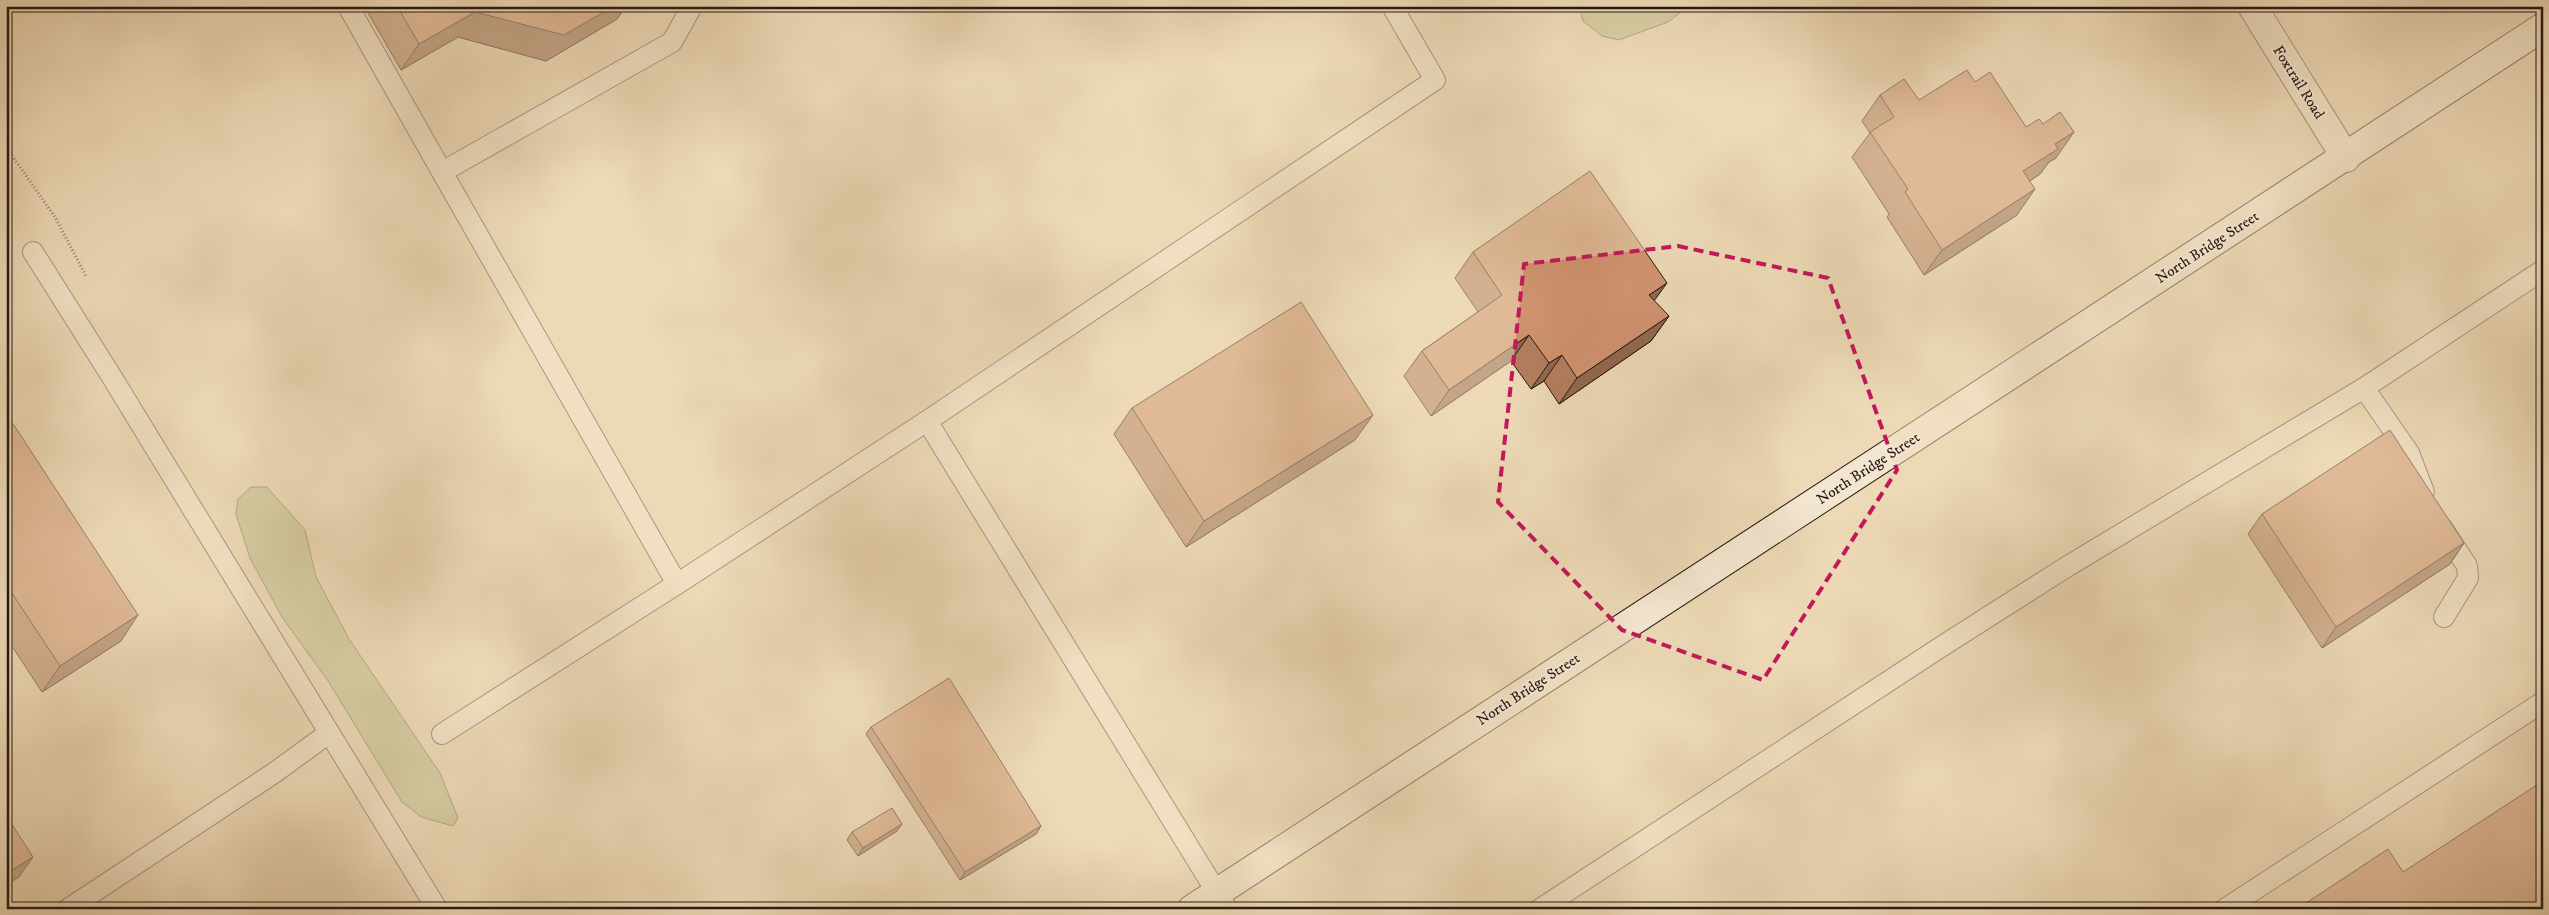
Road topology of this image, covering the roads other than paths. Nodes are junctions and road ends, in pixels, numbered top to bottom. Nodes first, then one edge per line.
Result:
1 (348, 6) edge
2 (692, 6) edge
3 (1392, 6) edge
4 (2252, 6) edge
5 (2543, 27) edge
6 (2346, 158) junction
7 (442, 172) junction
8 (33, 252) dead end
9 (2543, 270) edge
10 (2364, 388) junction
11 (927, 422) junction
12 (677, 584) junction
13 (2444, 617) dead end
14 (2543, 702) edge
15 (329, 733) junction
16 (442, 734) dead end
17 (1222, 901) edge
18 (68, 909) edge
19 (437, 909) edge
20 (1192, 909) edge
21 (1540, 909) edge
22 (2224, 909) edge

1 - 7 lane
2 - 7 lane
3 - 11 lane
4 - 6 main road, Foxtrail Road
5 - 6 main road, North Bridge Street
6 - 17 main road, North Bridge Street
7 - 12 lane
8 - 15 lane
9 - 10 lane
10 - 13 lane
10 - 21 lane
11 - 12 lane
11 - 17 lane
12 - 16 lane
14 - 22 lane
15 - 18 lane
15 - 19 lane
17 - 20 main road, North Bridge Street

